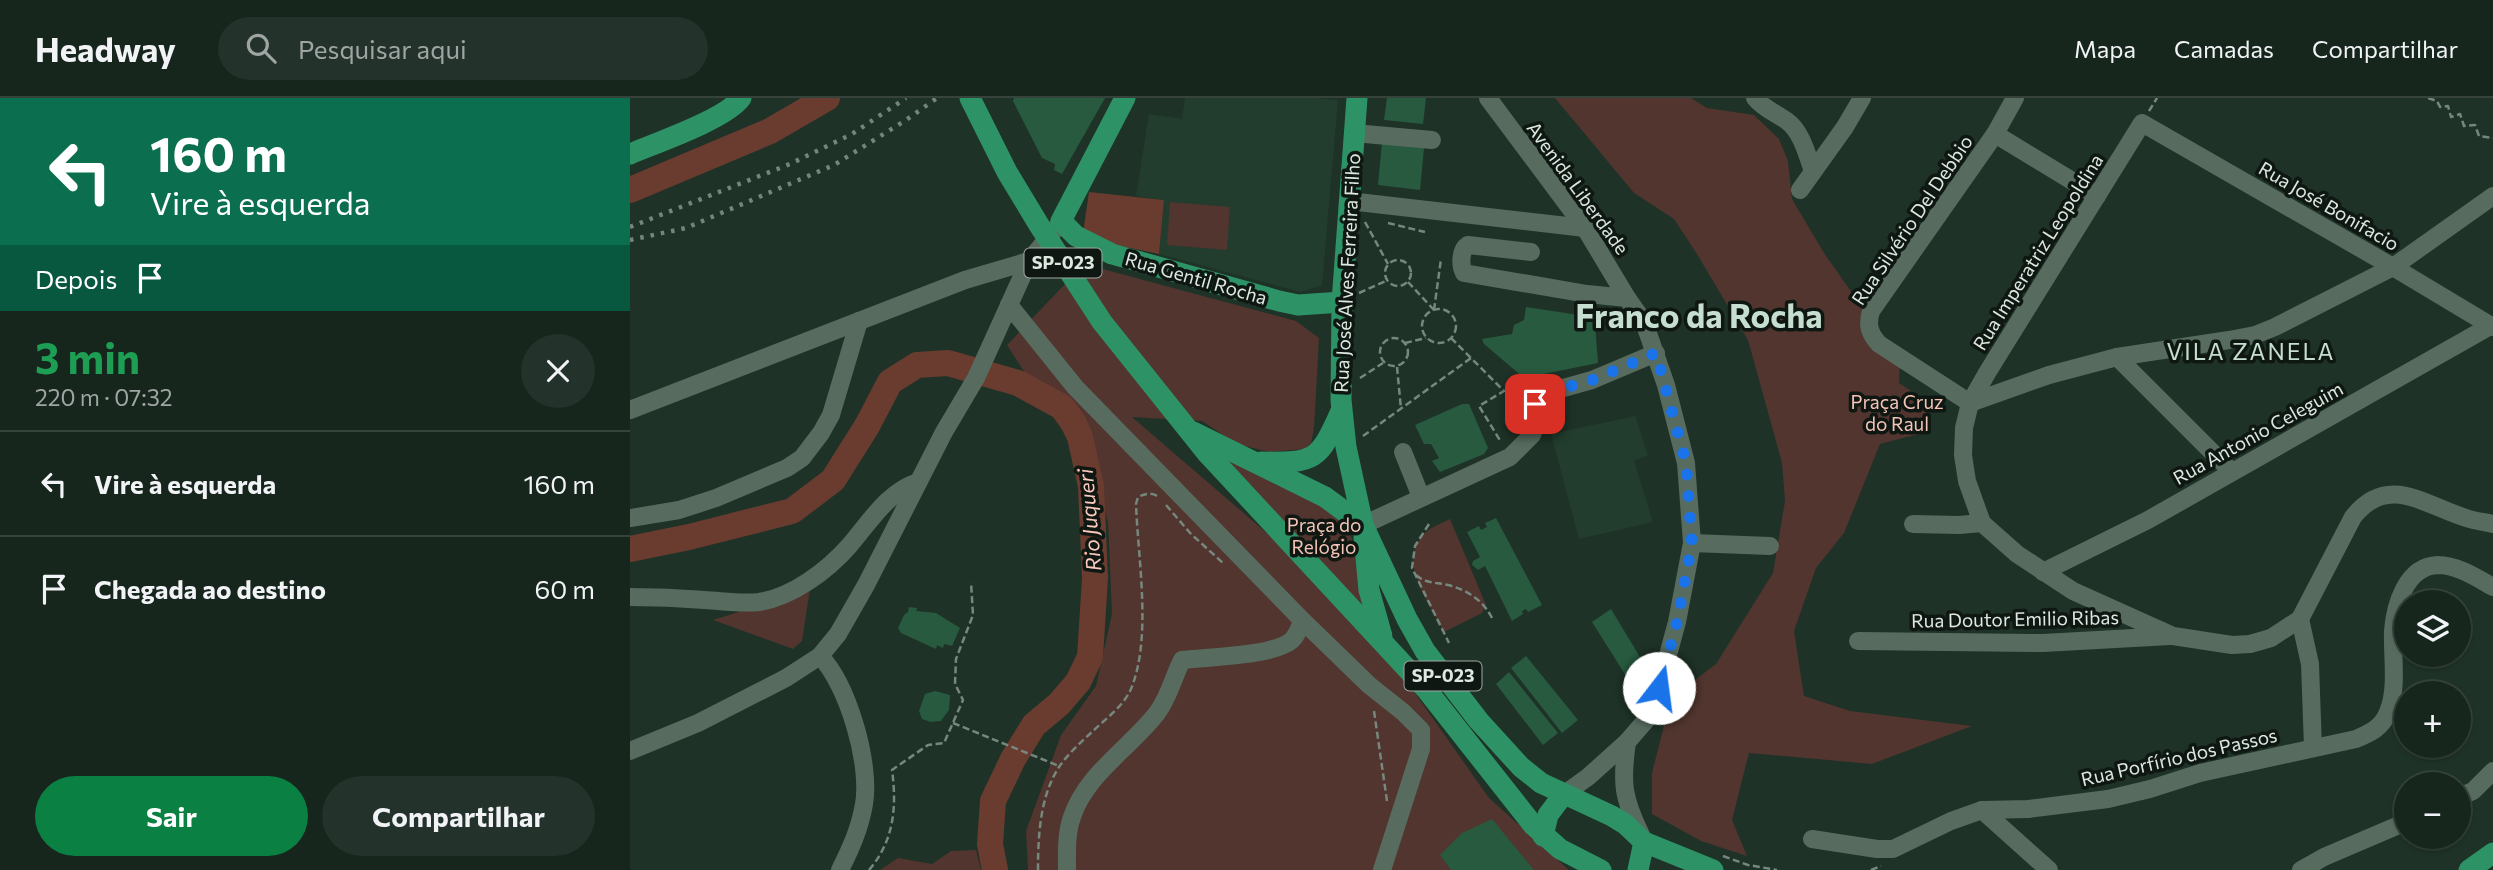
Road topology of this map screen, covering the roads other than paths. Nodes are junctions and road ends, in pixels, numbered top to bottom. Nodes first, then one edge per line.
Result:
1 (741, 98) edge
2 (970, 98) edge
3 (1125, 98) edge
4 (1357, 98) edge
5 (1488, 98) edge
6 (1755, 98) edge
7 (1862, 98) edge
8 (2015, 98) edge
9 (2142, 123) joint
10 (1354, 133) junction
11 (1995, 134) junction
12 (1432, 140) dead end
13 (630, 154) edge
14 (1813, 171) junction
15 (1800, 190) dead end
16 (2097, 196) junction
17 (2493, 196) edge
18 (1349, 201) junction
19 (1062, 220) junction
20 (1586, 228) junction
21 (1531, 252) dead end
22 (1028, 261) junction
23 (2393, 267) junction
24 (1342, 298) junction
25 (1627, 298) junction
26 (1009, 304) junction
27 (859, 321) junction
28 (2492, 326) edge
29 (1656, 353) junction
30 (2117, 358) junction
31 (1970, 403) junction
32 (1342, 409) junction
33 (630, 410) edge
34 (1183, 423) junction
35 (1403, 452) dead end
36 (1252, 462) junction
37 (2231, 471) junction
38 (918, 482) junction
39 (1421, 497) junction
40 (630, 518) edge
41 (1982, 523) junction
42 (1913, 524) dead end
43 (2493, 524) edge
44 (1363, 525) junction
45 (1692, 543) junction
46 (1770, 546) dead end
47 (2043, 572) junction
48 (2493, 587) edge
49 (630, 597) edge
50 (2300, 619) junction
51 (1302, 620) junction
52 (2173, 636) junction
53 (1858, 641) dead end
54 (1387, 645) junction
55 (820, 656) junction
56 (1627, 742) junction
57 (2313, 748) junction
58 (630, 751) edge
59 (2493, 771) edge
60 (2471, 792) edge
61 (1563, 794) junction
62 (1982, 810) junction
63 (2394, 827) edge
64 (1543, 836) junction
65 (1812, 839) dead end
66 (1644, 842) junction
67 (2493, 852) edge
68 (2493, 866) edge
69 (840, 870) edge
70 (1067, 870) edge
71 (1382, 870) edge
72 (1601, 870) edge
73 (1638, 870) edge
74 (1713, 870) edge
75 (2049, 870) edge
76 (2301, 870) edge
77 (2469, 870) edge
78 (2488, 870) edge

1 - 13 main road
2 - 34 main road, SP-023
3 - 19 main road
4 - 10 main road, Rua José Alves Ferreira Filho / SP-023
5 - 20 street, Avenida Liberdade
6 - 14 street
7 - 14 street
8 - 11 street, Rua Silvério Del Debbio
9 - 16 street, Rua Imperatriz Leopoldina
9 - 23 street, Rua José Bonifacio
10 - 12 street
10 - 18 main road, Rua José Alves Ferreira Filho / SP-023
11 - 16 street
11 - 31 street, Rua Silvério Del Debbio
14 - 15 street
16 - 31 street, Rua Imperatriz Leopoldina
17 - 23 street
18 - 20 street
18 - 24 main road, Rua José Alves Ferreira Filho / SP-023
19 - 22 street
19 - 24 main road, Rua Gentil Rocha
20 - 25 street, Avenida Liberdade
21 - 25 street
22 - 26 street
22 - 27 street
23 - 28 street, Rua José Bonifacio
23 - 30 street
24 - 32 main road, Rua José Alves Ferreira Filho / SP-023
25 - 29 street, Avenida Liberdade
26 - 38 street
26 - 51 street
27 - 33 street
27 - 40 street
28 - 37 street, Rua Antonio Celeguim
29 - 39 street
29 - 45 street, Avenida Liberdade
30 - 31 street
30 - 37 street
31 - 41 street, Rua Imperatriz Leopoldina
32 - 36 main road
32 - 44 main road, Rua José Alves Ferreira Filho / SP-023
34 - 36 main road, SP-023
34 - 54 main road, SP-023
35 - 39 street
36 - 44 main road, SP-023
37 - 47 street, Rua Antonio Celeguim
38 - 49 street
38 - 55 street
39 - 44 street
41 - 42 street
41 - 47 street
43 - 50 street
44 - 54 main road
44 - 61 main road, Rua José Alves Ferreira Filho / SP-023
45 - 46 street
45 - 56 street, Avenida Liberdade
47 - 52 street
48 - 57 street, Rua Porfírio dos Passos
50 - 52 street
50 - 57 street
51 - 70 street
51 - 71 street
52 - 53 street, Rua Doutor Emilio Ribas
54 - 64 main road, SP-023
55 - 58 street
55 - 69 street
56 - 61 street, Avenida Liberdade
56 - 66 street
57 - 62 street, Rua Porfírio dos Passos
59 - 60 street
61 - 64 main road
61 - 66 main road, SP-023
62 - 65 street, Rua Porfírio dos Passos
62 - 75 street
63 - 76 street
64 - 72 main road, SP-023
66 - 73 main road
66 - 74 main road, SP-023
67 - 77 main road
68 - 78 main road

